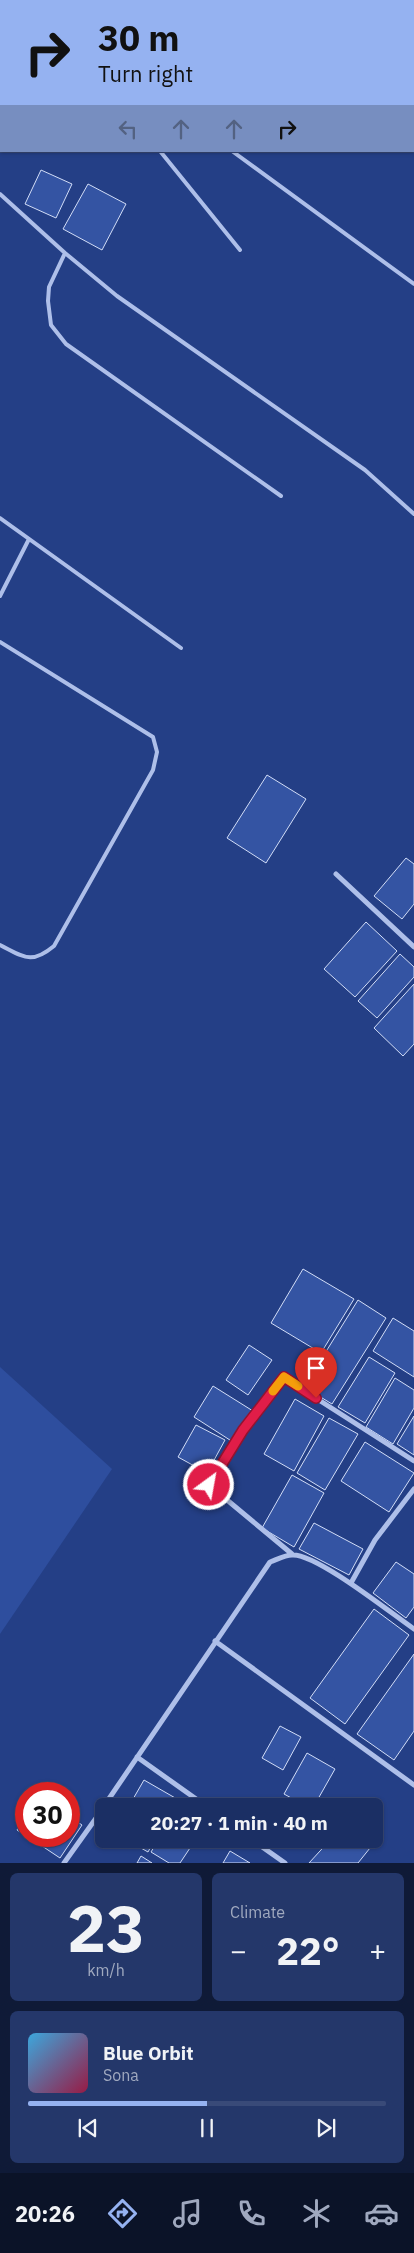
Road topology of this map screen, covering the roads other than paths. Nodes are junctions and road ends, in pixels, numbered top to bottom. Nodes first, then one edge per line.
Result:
1 (161, 152) edge
2 (233, 152) edge
3 (0, 194) edge
4 (240, 250) dead end
5 (65, 254) junction
6 (414, 284) edge
7 (281, 496) dead end
8 (414, 514) edge
9 (0, 518) edge
10 (30, 539) junction
11 (0, 596) edge
12 (0, 642) edge
13 (181, 648) dead end
14 (336, 874) dead end
15 (0, 945) edge
16 (414, 947) edge
17 (414, 1460) edge
18 (414, 1489) edge
19 (292, 1554) junction
20 (351, 1583) junction
21 (414, 1630) edge
22 (215, 1641) junction
23 (137, 1757) junction
24 (414, 1785) edge
25 (110, 1798) edge
26 (195, 1798) edge
27 (95, 1820) edge
28 (264, 1848) edge
29 (64, 1863) edge
30 (285, 1863) edge

1 - 4 lane
2 - 6 lane
3 - 5 lane
5 - 7 lane
5 - 8 lane
9 - 10 lane
10 - 11 lane
10 - 13 lane
12 - 15 lane
14 - 16 street
17 - 19 street
18 - 20 street
19 - 20 street
19 - 22 street
20 - 21 street
22 - 23 street
22 - 24 street
23 - 25 street
23 - 26 street
27 - 29 street
28 - 30 street

